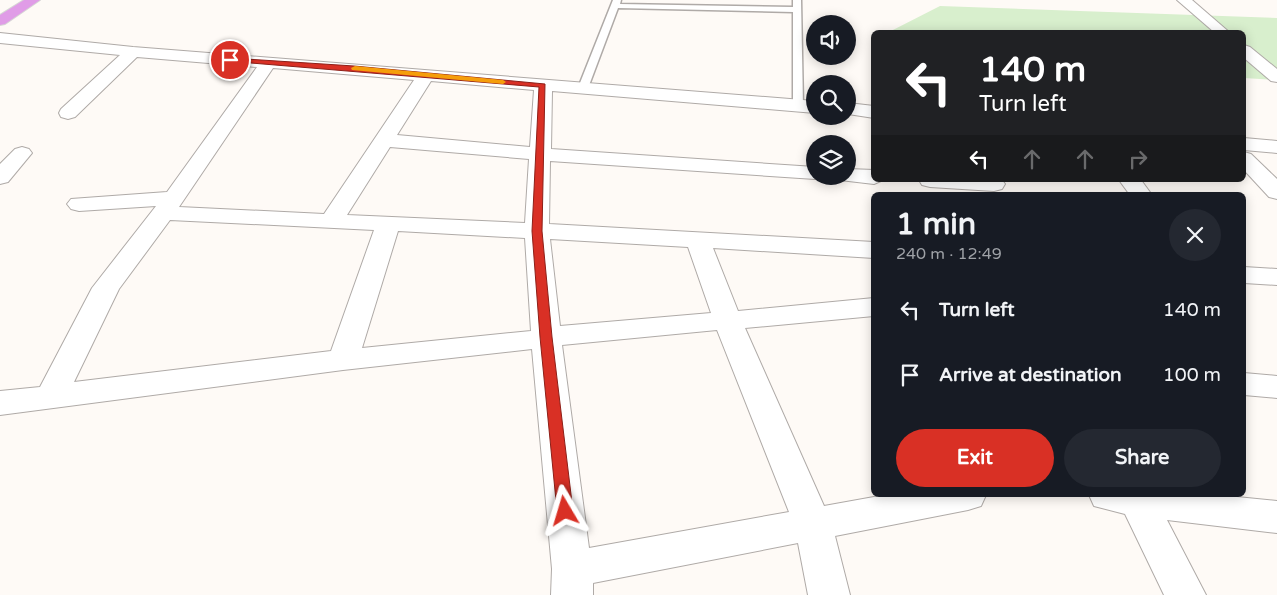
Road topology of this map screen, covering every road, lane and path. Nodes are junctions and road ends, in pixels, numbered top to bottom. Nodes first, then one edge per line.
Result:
1 (33, 0) edge
2 (1184, 0) edge
3 (616, 3) edge
4 (797, 5) edge
5 (0, 21) edge
6 (1220, 30) edge
7 (0, 38) edge
8 (133, 52) junction
9 (1246, 52) edge
10 (268, 63) junction
11 (426, 75) junction
12 (1277, 77) edge
13 (543, 85) junction
14 (583, 88) junction
15 (806, 96) edge
16 (806, 106) edge
17 (856, 110) edge
18 (871, 112) edge
19 (68, 113) dead end
20 (384, 140) junction
21 (1246, 144) edge
22 (1277, 147) edge
23 (22, 153) dead end
24 (540, 154) junction
25 (1246, 160) edge
26 (806, 172) edge
27 (856, 175) edge
28 (871, 176) edge
29 (0, 177) edge
30 (952, 182) edge
31 (995, 186) edge
32 (1277, 192) edge
33 (78, 204) dead end
34 (169, 205) junction
35 (331, 221) junction
36 (388, 224) junction
37 (537, 231) junction
38 (698, 241) junction
39 (871, 250) edge
40 (1246, 275) edge
41 (1277, 277) edge
42 (871, 307) edge
43 (728, 321) junction
44 (546, 337) junction
45 (343, 360) junction
46 (1246, 384) edge
47 (1277, 386) edge
48 (51, 397) junction
49 (0, 403) edge
50 (957, 497) edge
51 (1126, 497) edge
52 (1277, 517) edge
53 (813, 524) junction
54 (572, 582) edge
55 (829, 595) edge
56 (1185, 595) edge

1 - 5 highway
2 - 6 street
3 - 4 lane
3 - 14 lane
4 - 15 lane
7 - 8 street
8 - 10 street
8 - 19 street
9 - 12 street
10 - 11 street
10 - 34 street
11 - 13 street
11 - 20 street
13 - 14 street
13 - 24 street
14 - 16 street
17 - 18 street
20 - 24 street
20 - 35 street
21 - 22 street
23 - 29 street
24 - 26 street
24 - 37 street
25 - 32 street
27 - 28 street
30 - 31 street
33 - 34 street
34 - 35 street
34 - 48 street
35 - 36 street
36 - 37 street
36 - 45 street
37 - 38 street
37 - 44 street
38 - 39 street
38 - 43 street
40 - 41 street
42 - 43 street
43 - 44 street
43 - 53 street
44 - 45 street
44 - 54 street
45 - 48 street
46 - 47 street
48 - 49 street
50 - 53 street
51 - 52 street
51 - 56 street
53 - 54 street
53 - 55 street

